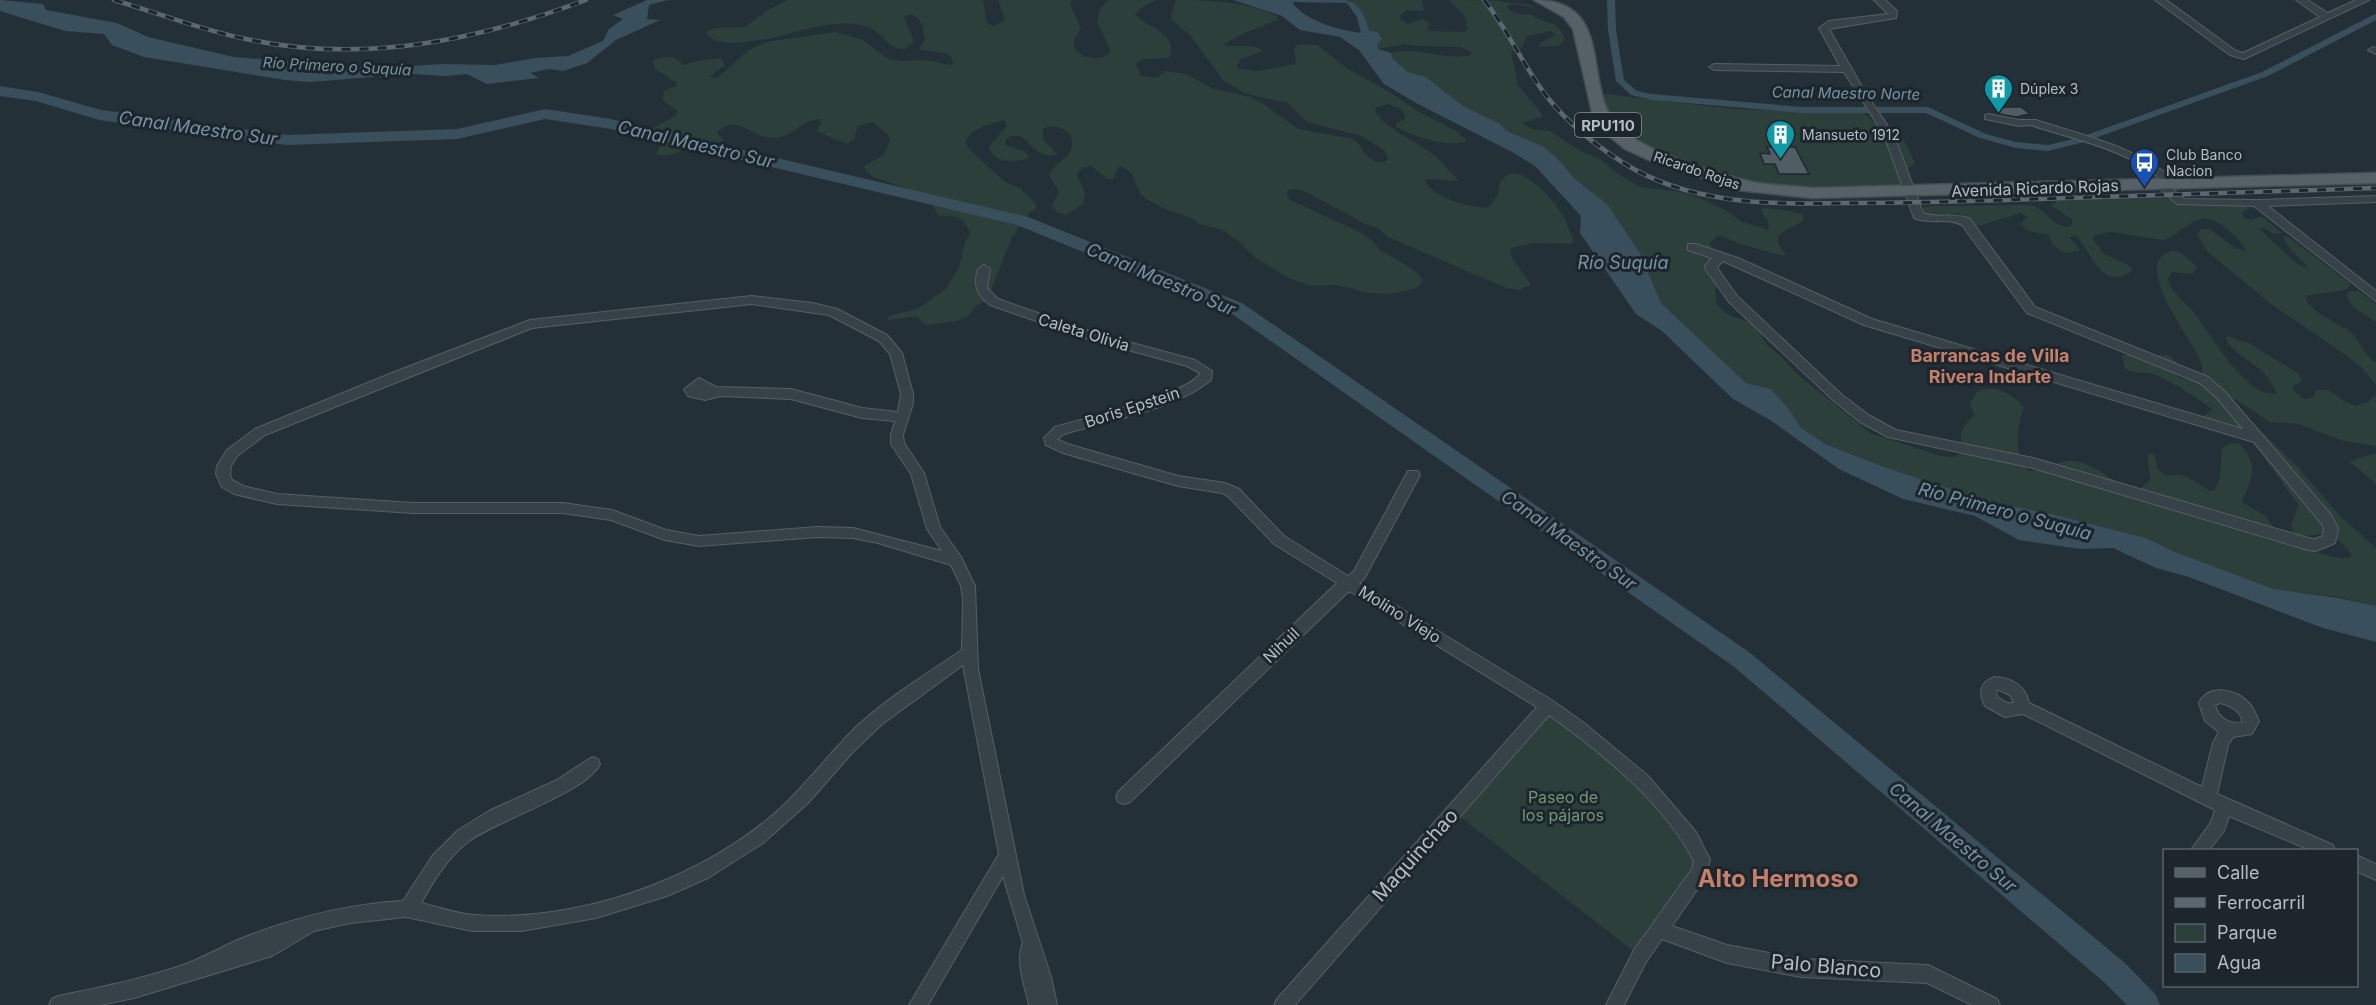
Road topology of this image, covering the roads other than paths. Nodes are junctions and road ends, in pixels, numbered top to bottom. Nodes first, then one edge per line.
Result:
1 (1541, 0) edge
2 (1879, 0) edge
3 (2160, 0) edge
4 (2301, 0) edge
5 (2364, 0) edge
6 (2327, 17) junction
7 (1714, 67) dead end
8 (1846, 69) junction
9 (1989, 117) dead end
10 (2376, 178) edge
11 (2166, 184) junction
12 (1910, 190) junction
13 (2376, 199) edge
14 (2257, 203) junction
15 (1692, 247) dead end
16 (1719, 258) junction
17 (984, 269) dead end
18 (2376, 297) edge
19 (1207, 376) joint
20 (718, 392) dead end
21 (902, 417) junction
22 (1054, 434) joint
23 (2259, 439) junction
24 (1413, 475) dead end
25 (956, 561) junction
26 (1350, 583) junction
27 (969, 653) junction
28 (1548, 706) junction
29 (2021, 706) dead end
30 (2229, 729) dead end
31 (592, 764) dead end
32 (1124, 797) dead end
33 (2208, 797) junction
34 (2224, 806) junction
35 (2200, 849) edge
36 (2325, 849) edge
37 (1006, 855) junction
38 (2358, 864) edge
39 (2376, 872) edge
40 (408, 909) junction
41 (1658, 929) junction
42 (1028, 938) junction
43 (58, 1005) edge
44 (918, 1005) edge
45 (1038, 1005) edge
46 (1047, 1005) edge
47 (1283, 1005) edge
48 (1615, 1005) edge
49 (1991, 1005) edge

1 - 12 main road, Ricardo Rojas / RPU110
2 - 8 street
3 - 6 street
4 - 6 street
5 - 6 street
7 - 8 street
8 - 12 street
9 - 11 street
10 - 11 main road, Avenida Ricardo Rojas / RPU110
11 - 12 main road, Avenida Ricardo Rojas / RPU110
11 - 14 street
12 - 23 street
13 - 14 street
14 - 18 street
15 - 16 street
16 - 23 street
16 - 23 street
17 - 19 street, Caleta Olivia
19 - 22 street, Boris Epstein
20 - 21 street
21 - 25 street
21 - 25 street
22 - 26 street, Molino Viejo
24 - 26 street, Nihuil
25 - 27 street
26 - 28 street, Molino Viejo
26 - 32 street, Nihuil
27 - 37 street
27 - 40 street
28 - 41 street, Molino Viejo
28 - 47 street, Maquinchao
29 - 33 street
30 - 33 street
31 - 40 street
33 - 34 street
34 - 35 street
34 - 36 street
37 - 42 street
37 - 44 street
38 - 39 street
40 - 43 street
41 - 48 street
41 - 49 street, Palo Blanco
42 - 45 street
42 - 46 street

